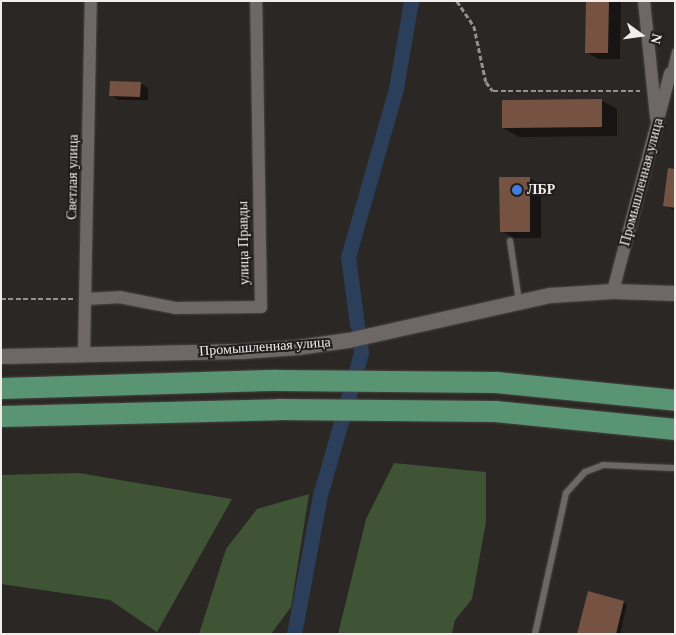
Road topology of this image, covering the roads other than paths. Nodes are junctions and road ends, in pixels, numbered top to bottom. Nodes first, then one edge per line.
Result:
1 (92, 1) edge
2 (256, 1) edge
3 (644, 1) edge
4 (675, 52) edge
5 (670, 73) joint
6 (657, 127) junction
7 (510, 241) dead end
8 (613, 291) junction
9 (675, 293) edge
10 (85, 299) junction
11 (519, 301) junction
12 (84, 354) junction
13 (1, 356) edge
14 (1, 388) edge
15 (668, 399) edge
16 (1, 416) edge
17 (666, 428) edge
18 (675, 468) edge
19 (534, 634) edge

1 - 10 street, Светлая улица
2 - 10 street, улица Правды
3 - 6 street
4 - 5 lane
5 - 6 street, Промышленная улица
6 - 8 street, Промышленная улица
7 - 11 lane
8 - 9 street, Промышленная улица
8 - 11 street, Промышленная улица
10 - 12 street, Светлая улица
11 - 12 street, Промышленная улица
12 - 13 street, Промышленная улица
14 - 15 highway
16 - 17 highway
18 - 19 lane

